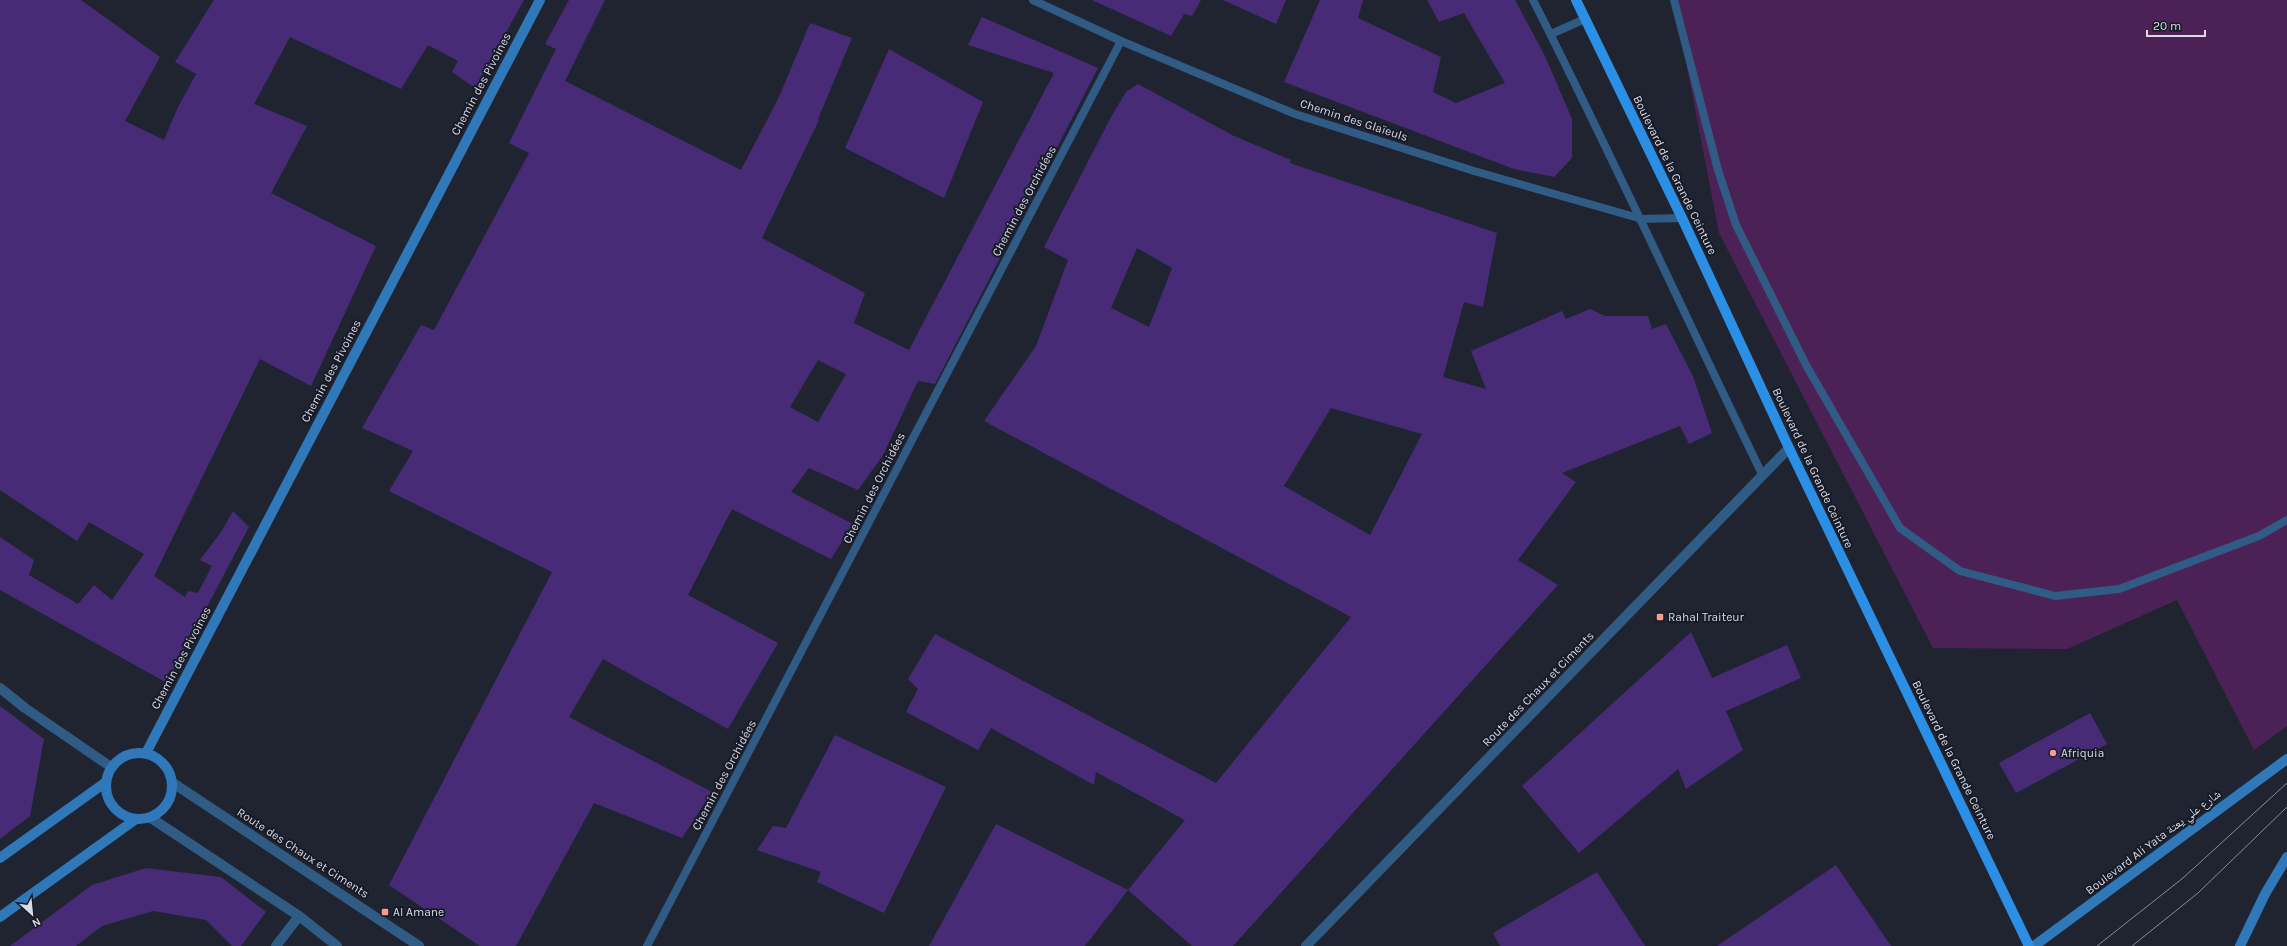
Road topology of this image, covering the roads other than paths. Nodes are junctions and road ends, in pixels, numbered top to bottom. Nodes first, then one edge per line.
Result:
1 (540, 0) edge
2 (1033, 0) edge
3 (1533, 0) edge
4 (1576, 0) edge
5 (1674, 0) edge
6 (1585, 19) junction
7 (1551, 34) junction
8 (1121, 41) junction
9 (1682, 218) junction
10 (1642, 220) junction
11 (1789, 448) junction
12 (1762, 474) junction
13 (2287, 520) edge
14 (0, 688) edge
15 (146, 753) junction
16 (2287, 759) edge
17 (111, 768) junction
18 (106, 782) junction
19 (173, 783) junction
20 (151, 818) junction
21 (136, 819) junction
22 (2287, 857) edge
23 (0, 858) edge
24 (299, 916) junction
25 (0, 917) edge
26 (276, 946) edge
27 (337, 946) edge
28 (419, 946) edge
29 (647, 946) edge
30 (1306, 946) edge
31 (2029, 946) edge
32 (2034, 946) edge
33 (2240, 946) edge

1 - 15 street, Chemin des Pivoines
2 - 8 lane, Chemin des Glaïeuls
3 - 7 lane
4 - 6 main road, Boulevard de la Grande Ceinture
5 - 13 lane
6 - 7 lane
6 - 9 main road, Boulevard de la Grande Ceinture
7 - 10 lane
8 - 10 lane, Chemin des Glaïeuls
8 - 29 lane, Chemin des Orchidées
9 - 10 lane, Chemin des Glaïeuls
9 - 11 main road, Boulevard de la Grande Ceinture
10 - 12 lane
11 - 12 street, Route des Chaux et Ciments
11 - 31 main road, Boulevard de la Grande Ceinture
12 - 30 street, Route des Chaux et Ciments
14 - 17 street
15 - 17 street
15 - 19 street
16 - 32 street, Boulevard Ali Yata شارع علي يعتة
17 - 18 street
18 - 21 street
18 - 23 street
19 - 20 street
19 - 28 street, Route des Chaux et Ciments
20 - 21 street
20 - 24 street
21 - 25 street
22 - 33 street
24 - 26 street
24 - 27 street

